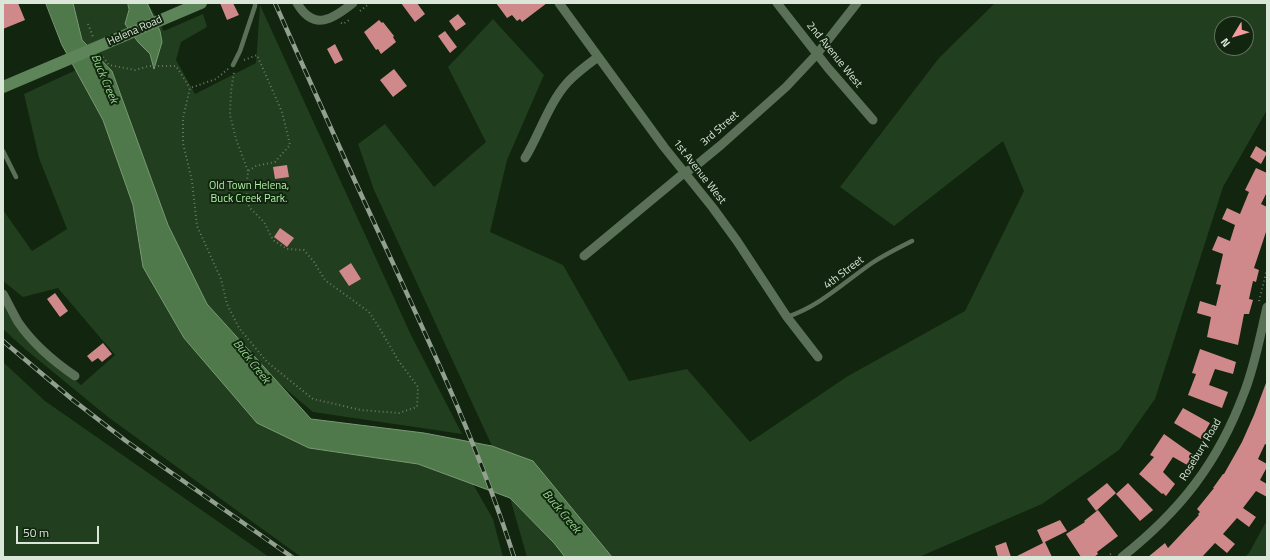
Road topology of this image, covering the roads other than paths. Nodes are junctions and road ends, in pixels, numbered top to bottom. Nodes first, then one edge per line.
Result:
1 (201, 3) edge
2 (255, 3) edge
3 (297, 3) edge
4 (353, 3) edge
5 (558, 3) edge
6 (777, 3) edge
7 (857, 3) edge
8 (817, 54) junction
9 (598, 57) junction
10 (233, 65) road end
11 (3, 87) edge
12 (873, 120) dead end
13 (3, 151) edge
14 (525, 158) dead end
15 (684, 173) junction
16 (16, 176) dead end
17 (912, 241) dead end
18 (584, 256) dead end
19 (3, 294) edge
20 (1262, 307) edge
21 (787, 317) junction
22 (818, 357) dead end
23 (75, 376) dead end
24 (1122, 557) edge

1 - 11 main road, Helena Road
2 - 10 lane
3 - 4 street
5 - 9 street, 1st Avenue West
6 - 8 street, 2nd Avenue West
7 - 8 street, 3rd Street
8 - 12 street, 2nd Avenue West
8 - 15 street, 3rd Street
9 - 14 street
9 - 15 street, 1st Avenue West
13 - 16 lane
15 - 18 street, 3rd Street
15 - 21 street, 1st Avenue West
17 - 21 lane, 4th Street
19 - 23 street
20 - 24 street, Rosebury Road
21 - 22 street, 1st Avenue West

